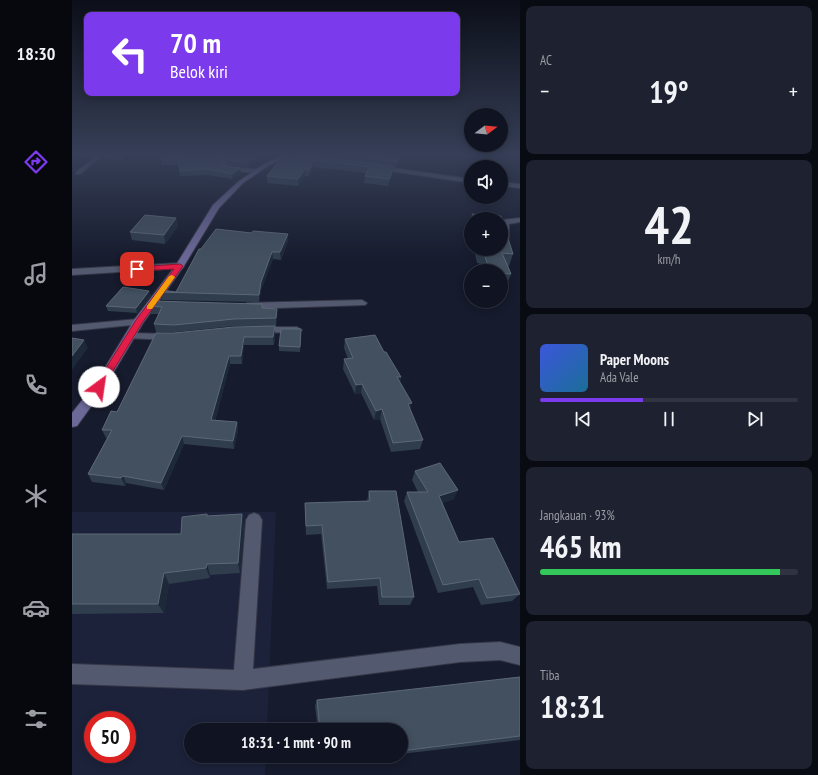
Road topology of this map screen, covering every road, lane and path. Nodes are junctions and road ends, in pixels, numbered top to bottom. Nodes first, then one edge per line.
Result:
1 (234, 189) edge
2 (520, 220) edge
3 (508, 222) edge
4 (180, 266) junction
5 (72, 272) edge
6 (362, 303) dead end
7 (152, 304) junction
8 (168, 304) edge
9 (236, 306) edge
10 (138, 322) junction
11 (72, 328) edge
12 (250, 330) edge
13 (300, 330) edge
14 (130, 336) junction
15 (182, 337) edge
16 (72, 422) edge
17 (254, 520) dead end
18 (520, 656) edge
19 (72, 674) edge
20 (243, 680) junction

1 - 4 main road
2 - 3 street
4 - 5 street
4 - 7 main road
6 - 9 street
7 - 8 street
7 - 10 main road
10 - 11 street
10 - 14 main road
12 - 13 street
14 - 15 street
14 - 16 main road
17 - 20 street
18 - 20 street
19 - 20 street

